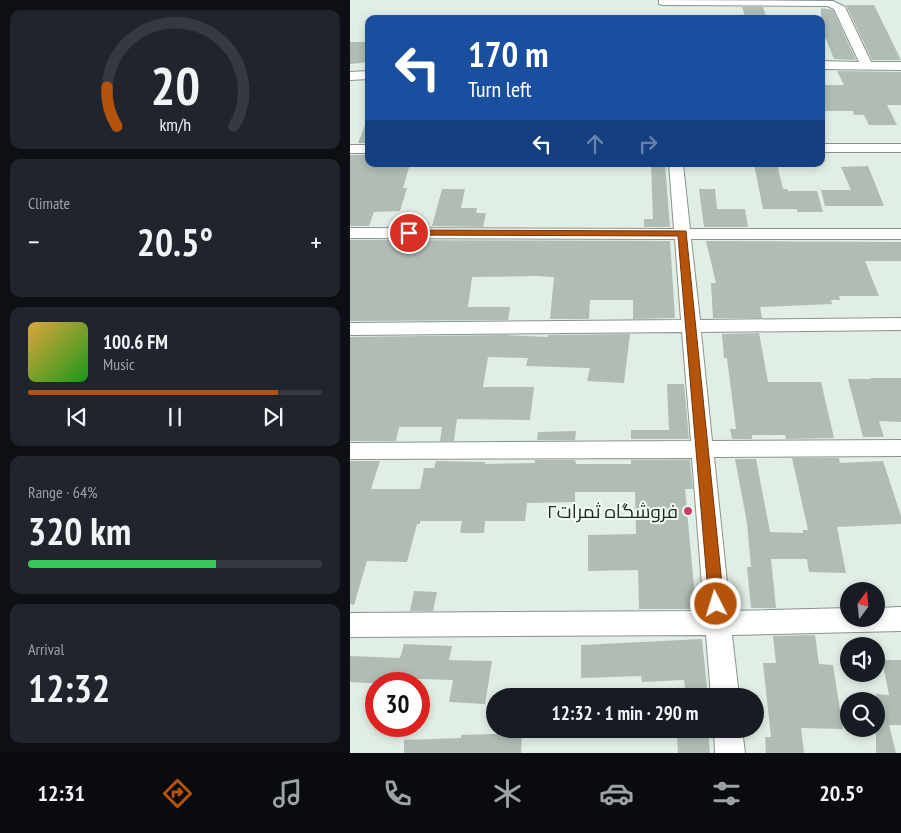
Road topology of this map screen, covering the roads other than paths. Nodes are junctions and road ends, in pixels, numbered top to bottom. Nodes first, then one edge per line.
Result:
1 (663, 4) edge
2 (825, 65) edge
3 (867, 66) junction
4 (901, 66) edge
5 (365, 75) edge
6 (350, 76) edge
7 (825, 148) edge
8 (901, 148) edge
9 (350, 149) edge
10 (365, 149) edge
11 (676, 167) edge
12 (350, 233) edge
13 (682, 233) junction
14 (901, 234) edge
15 (901, 324) edge
16 (691, 327) junction
17 (350, 329) edge
18 (901, 448) edge
19 (350, 451) edge
20 (702, 451) junction
21 (901, 619) edge
22 (718, 623) junction
23 (350, 625) edge
24 (724, 688) edge
25 (729, 738) edge
26 (730, 753) edge

1 - 3 street
2 - 3 street
3 - 4 street
5 - 6 street
7 - 8 street
9 - 10 street
11 - 13 street
12 - 13 street
13 - 14 street
13 - 16 street
15 - 16 street
16 - 17 street
16 - 20 street
18 - 20 street
19 - 20 street
20 - 22 street
21 - 22 street
22 - 23 street
22 - 24 street
25 - 26 street

